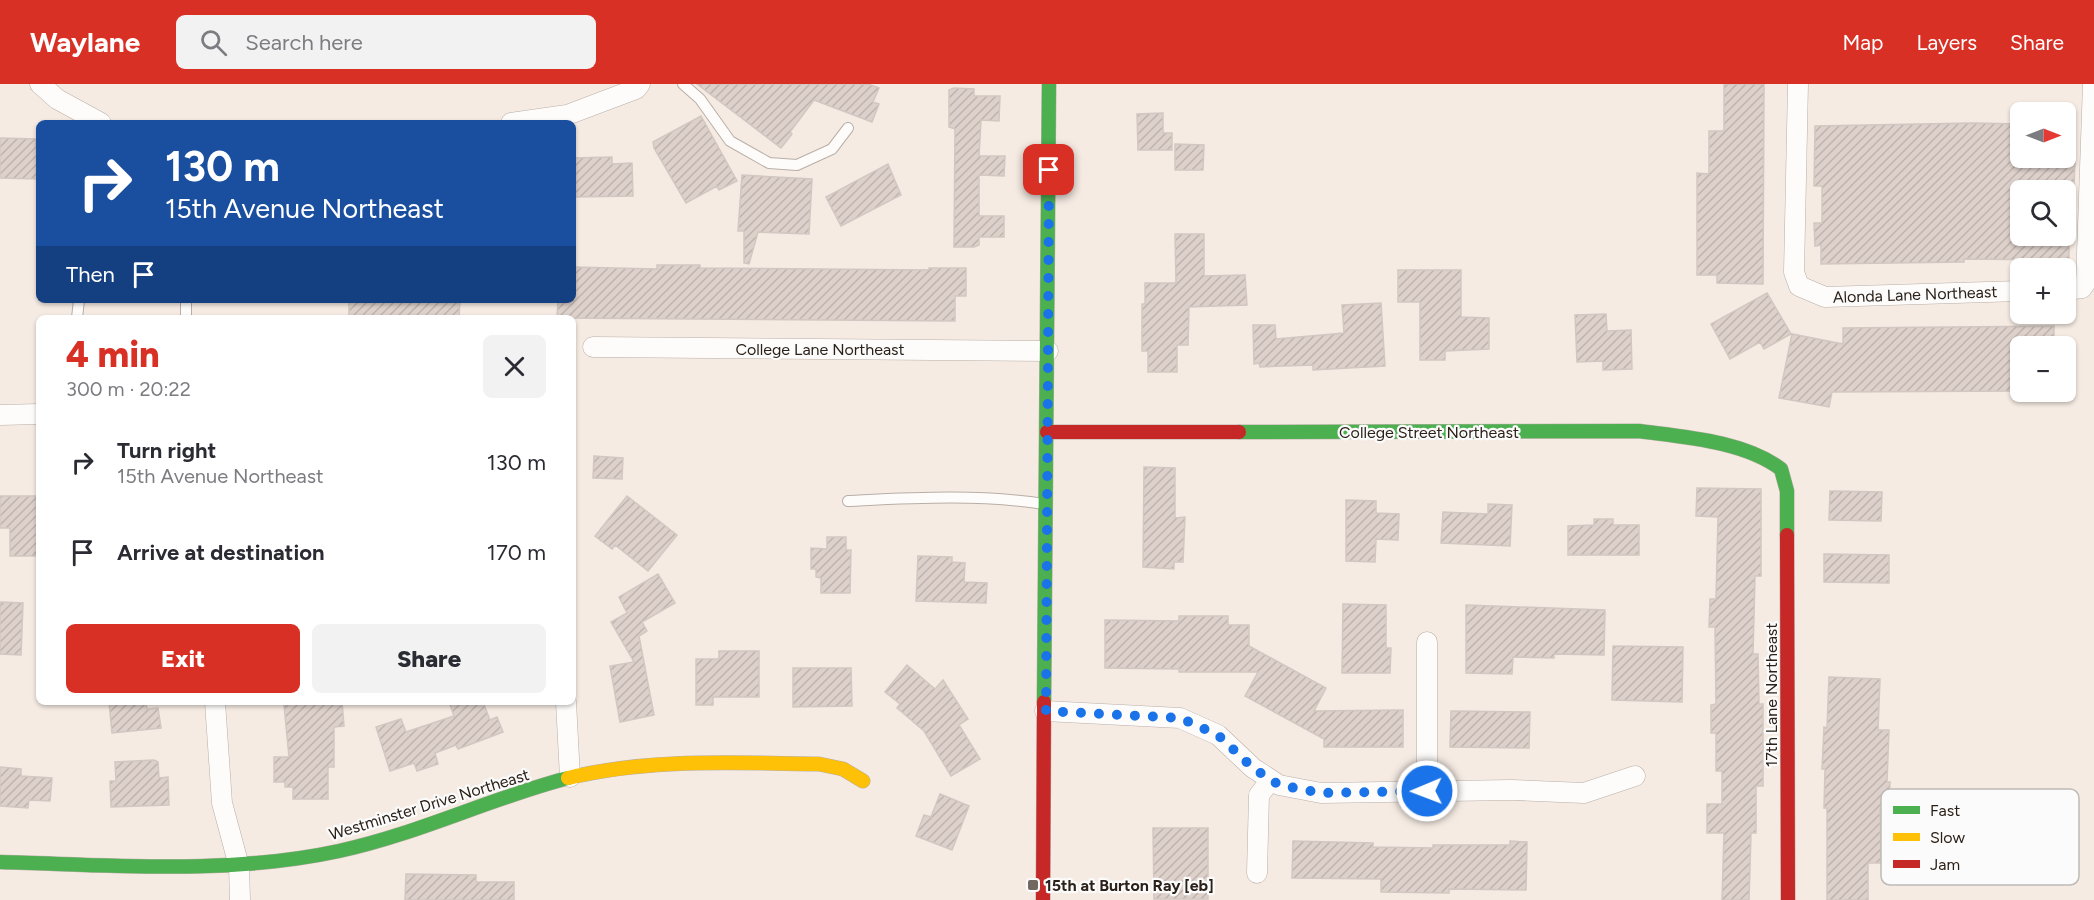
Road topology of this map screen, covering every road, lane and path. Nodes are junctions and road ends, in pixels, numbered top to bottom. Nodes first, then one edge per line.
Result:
1 (40, 84) edge
2 (640, 84) edge
3 (683, 84) edge
4 (1049, 84) edge
5 (1798, 84) edge
6 (2093, 84) edge
7 (96, 120) edge
8 (532, 120) edge
9 (848, 128) dead end
10 (2076, 289) edge
11 (2010, 291) edge
12 (593, 347) dead end
13 (1048, 351) junction
14 (36, 414) edge
15 (0, 415) edge
16 (1047, 432) junction
17 (1787, 491) joint
18 (848, 501) dead end
19 (1047, 504) junction
20 (1427, 642) dead end
21 (214, 705) edge
22 (566, 705) edge
23 (1046, 711) junction
24 (1635, 776) dead end
25 (570, 777) junction
26 (1271, 780) junction
27 (863, 781) dead end
28 (1427, 791) junction
29 (0, 862) edge
30 (239, 866) junction
31 (1257, 873) dead end
32 (240, 900) edge
33 (1043, 900) edge
34 (1788, 900) edge

1 - 7 street
2 - 8 street
3 - 9 lane
4 - 13 street
5 - 11 street, Alonda Lane Northeast
6 - 10 street
12 - 13 street, College Lane Northeast
13 - 16 street
14 - 15 street
16 - 17 street, College Street Northeast
16 - 19 street
17 - 34 street, 17th Lane Northeast
18 - 19 lane
19 - 23 street
20 - 28 street
21 - 30 street
22 - 25 street
23 - 26 street
23 - 33 street
24 - 28 street
25 - 27 street, Westminster Drive Northeast
25 - 30 street, Westminster Drive Northeast
26 - 28 street
26 - 31 street
29 - 30 street, Westminster Drive Northeast
30 - 32 street

